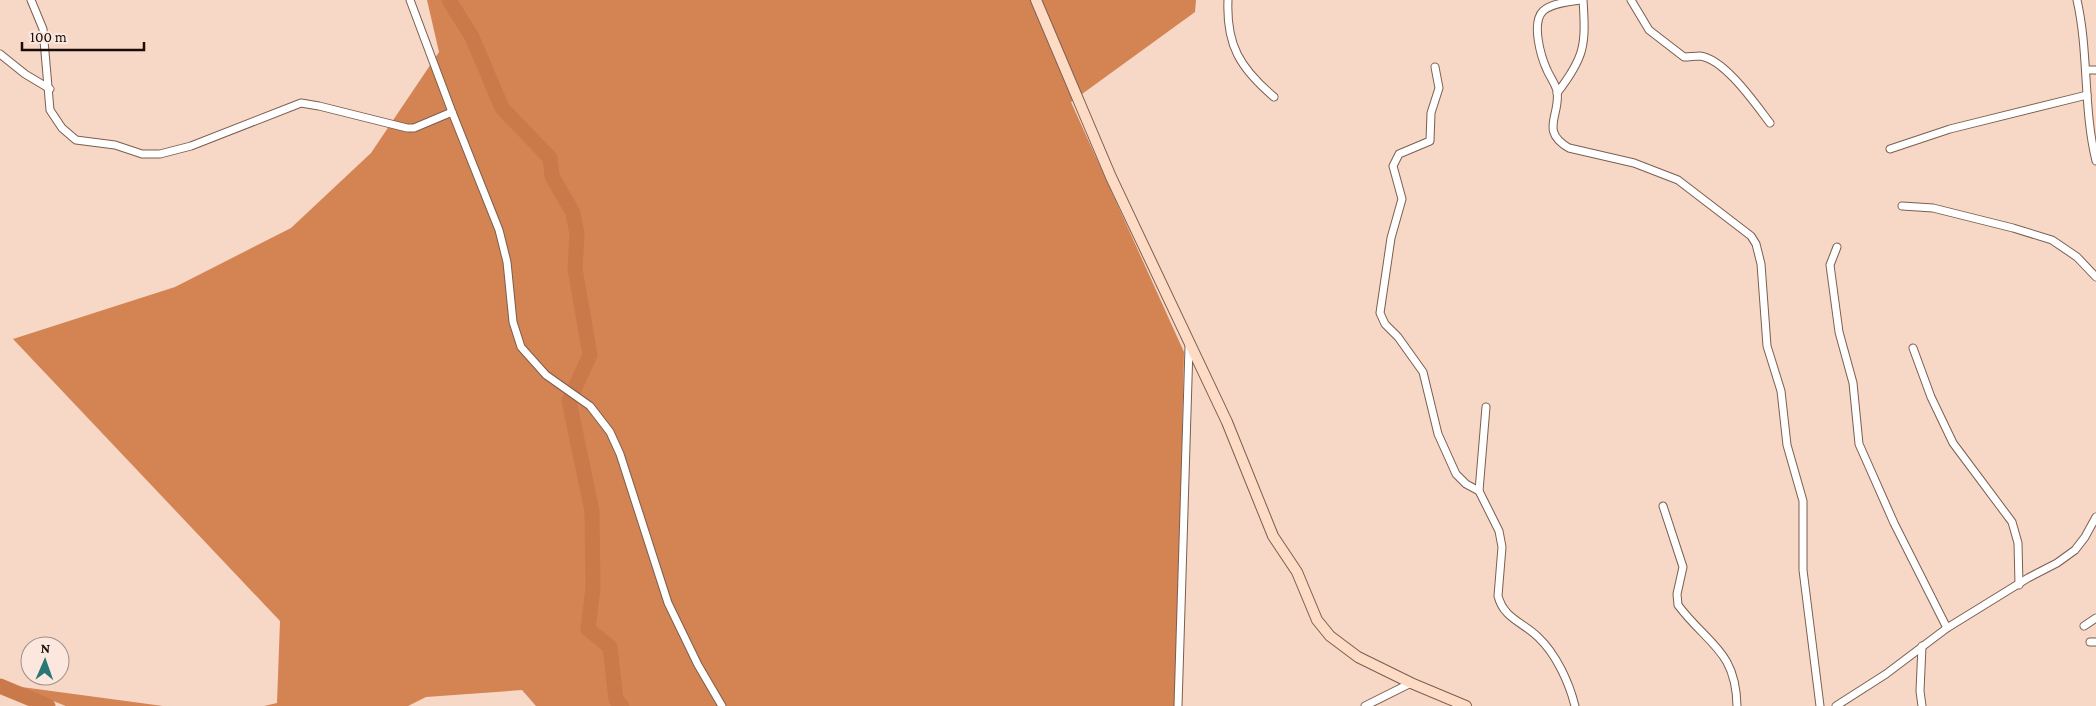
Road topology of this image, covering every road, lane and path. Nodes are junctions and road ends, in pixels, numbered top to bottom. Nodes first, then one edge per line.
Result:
1 (31, 0) edge
2 (410, 0) edge
3 (1036, 0) edge
4 (1228, 0) edge
5 (1581, 0) edge
6 (1631, 0) edge
7 (2077, 0) edge
8 (1568, 1) edge
9 (0, 54) edge
10 (1434, 67) dead end
11 (2086, 70) junction
12 (2096, 70) edge
13 (50, 89) junction
14 (1557, 93) junction
15 (2087, 95) junction
16 (1274, 97) dead end
17 (452, 112) junction
18 (1770, 123) dead end
19 (1890, 149) dead end
20 (2096, 161) edge
21 (1902, 206) dead end
22 (1837, 247) dead end
23 (2096, 277) edge
24 (1188, 343) junction
25 (1913, 348) dead end
26 (1486, 407) dead end
27 (1478, 491) junction
28 (1663, 506) dead end
29 (2096, 516) edge
30 (2093, 530) edge
31 (2019, 584) junction
32 (2096, 618) edge
33 (2084, 626) dead end
34 (1947, 628) junction
35 (1922, 646) junction
36 (1411, 683) junction
37 (722, 706) edge
38 (1178, 706) edge
39 (1365, 706) edge
40 (1466, 706) edge
41 (1575, 706) edge
42 (1737, 706) edge
43 (1820, 706) edge
44 (1836, 706) edge
45 (1922, 706) edge

1 - 13 street
2 - 17 street
3 - 24 street
4 - 16 street
5 - 8 street
5 - 14 street
6 - 18 street
7 - 11 street
8 - 14 street
9 - 13 street
10 - 27 street
11 - 12 street
11 - 15 street
13 - 17 street
14 - 43 street
15 - 19 street
15 - 20 street
17 - 37 street
21 - 23 street
22 - 34 street
24 - 36 street
24 - 38 street
25 - 31 street
26 - 27 street
27 - 41 street
28 - 42 street
29 - 30 street
30 - 31 street
31 - 34 street
32 - 33 street
34 - 35 street
35 - 44 street
35 - 45 street
36 - 39 street
36 - 40 street

